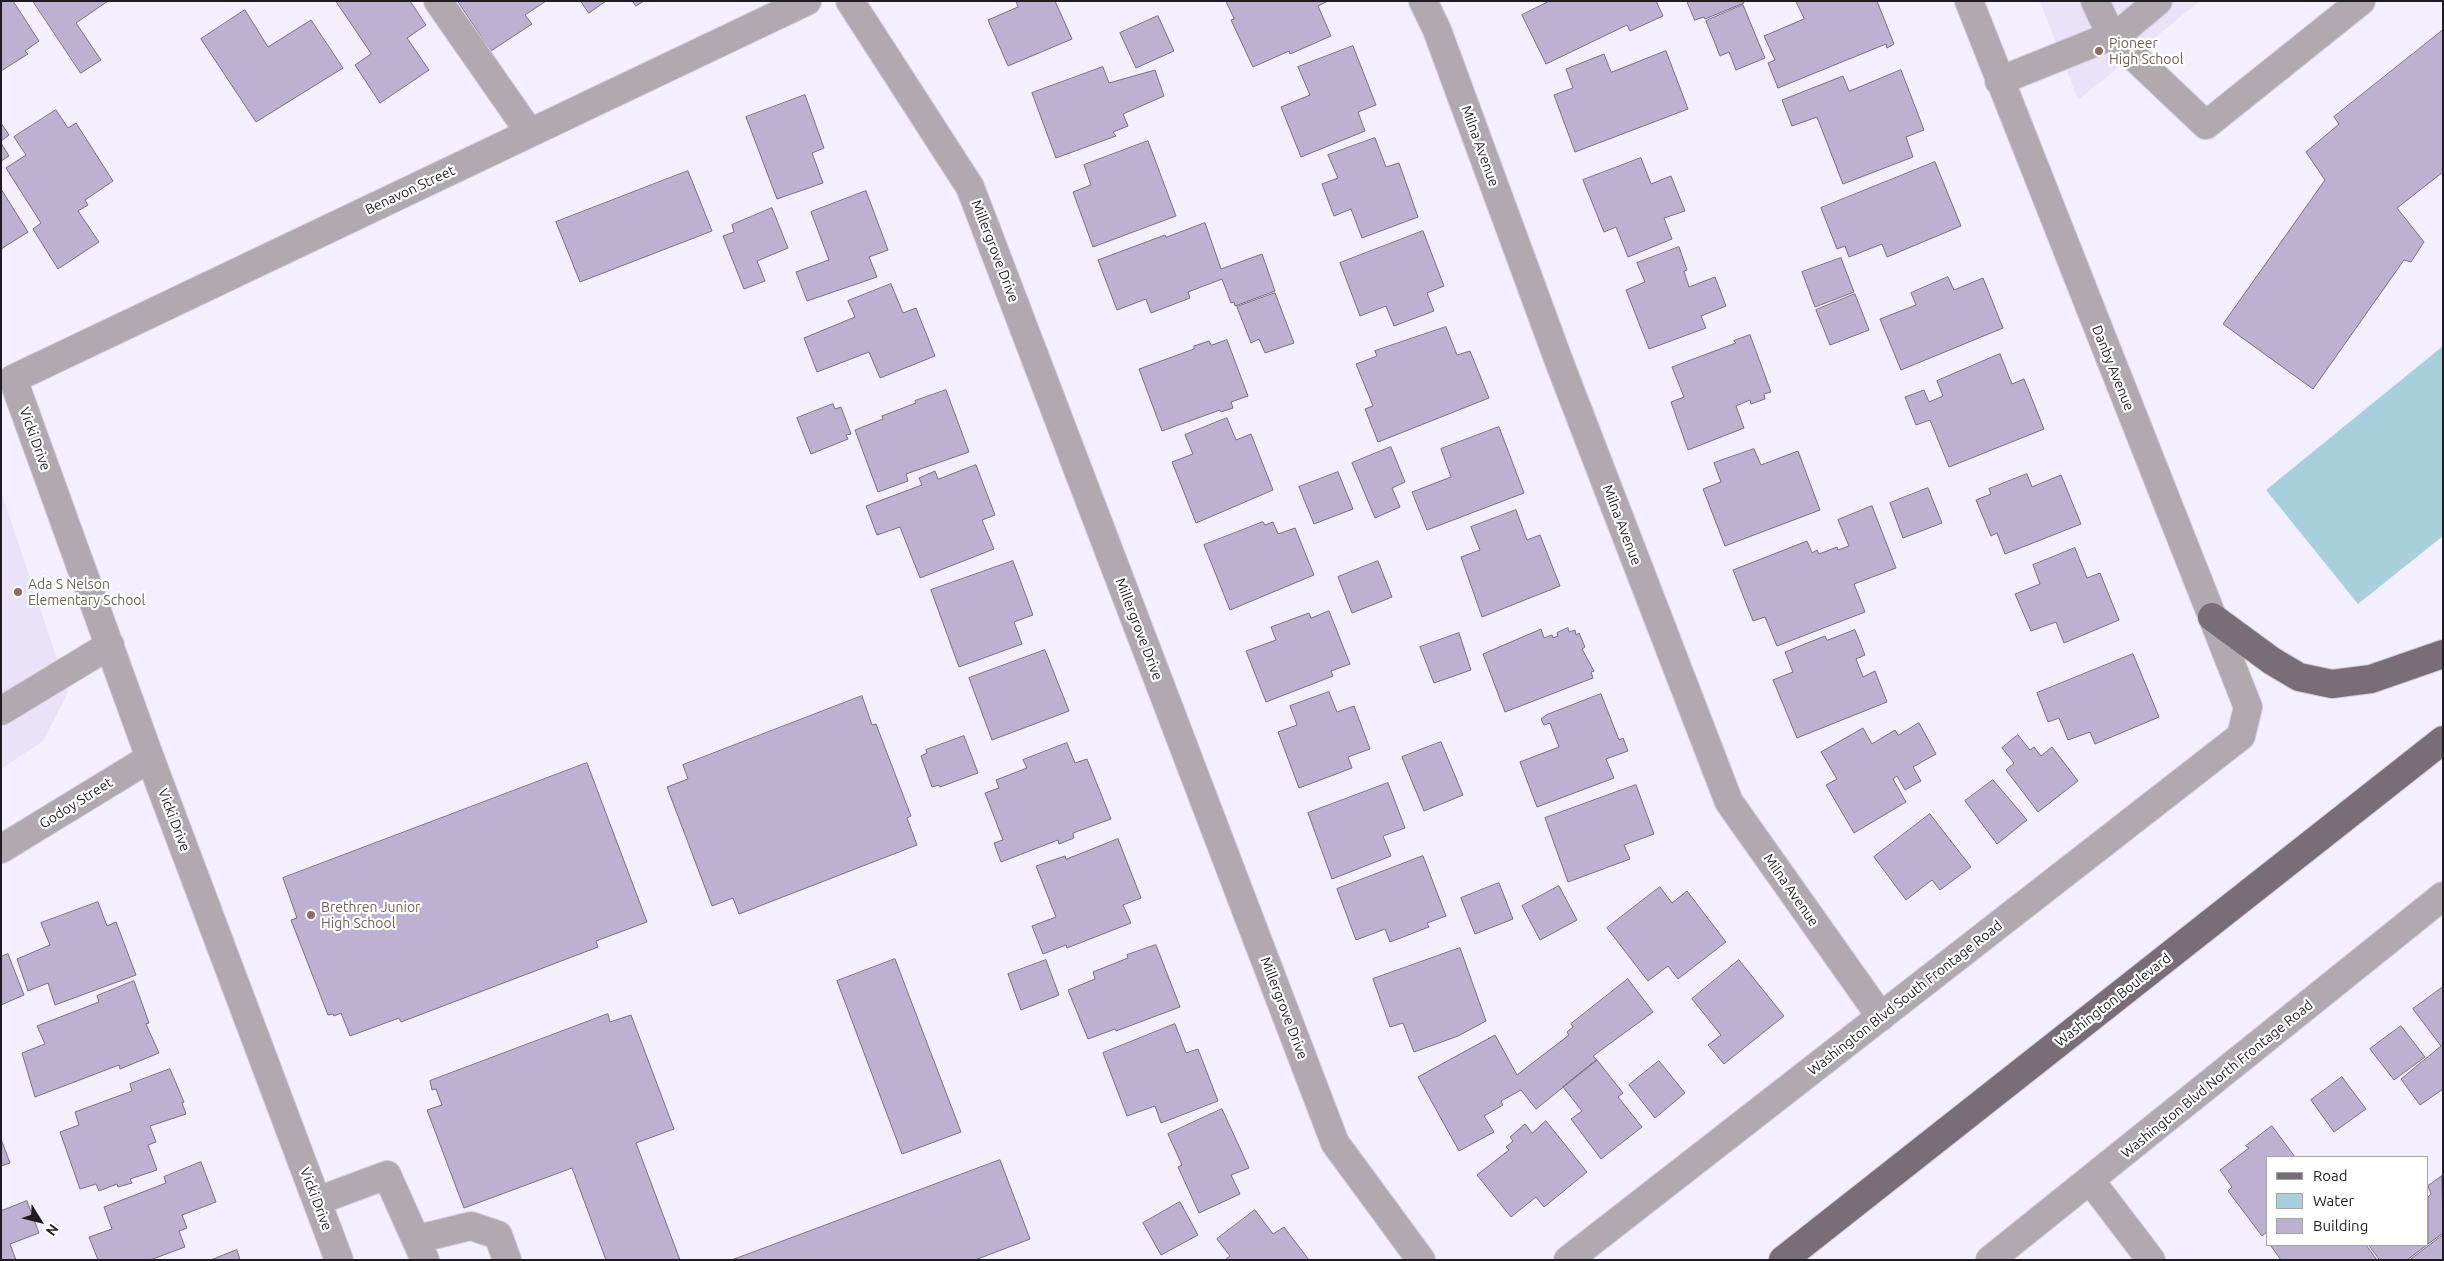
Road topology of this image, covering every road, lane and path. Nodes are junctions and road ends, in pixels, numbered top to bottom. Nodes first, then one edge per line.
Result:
1 (438, 1) edge
2 (807, 1) edge
3 (850, 1) edge
4 (1423, 1) edge
5 (1969, 1) edge
6 (2095, 1) edge
7 (2158, 1) edge
8 (2361, 1) edge
9 (2111, 35) junction
10 (1999, 81) junction
11 (530, 133) junction
12 (13, 379) joint
13 (2212, 618) junction
14 (110, 644) junction
15 (2443, 654) edge
16 (1, 710) edge
17 (2241, 736) joint
18 (2443, 740) edge
19 (150, 758) junction
20 (1, 849) edge
21 (2443, 896) edge
22 (1881, 1016) junction
23 (2090, 1180) junction
24 (317, 1201) junction
25 (420, 1249) edge
26 (339, 1260) edge
27 (507, 1260) edge
28 (1422, 1260) edge
29 (1568, 1260) edge
30 (1783, 1260) edge
31 (1990, 1260) edge
32 (2151, 1260) edge

1 - 11 street
2 - 11 street, Benavon Street
3 - 28 street, Millergrove Drive
4 - 22 street, Milna Avenue
5 - 10 street, Danby Avenue
6 - 9 street
7 - 9 street
8 - 9 street
9 - 10 street
10 - 13 street, Danby Avenue
11 - 12 street, Benavon Street
12 - 14 street, Vicki Drive
13 - 15 main road
13 - 17 street, Danby Avenue
14 - 16 street
14 - 19 street, Vicki Drive
17 - 22 street, Washington Blvd South Frontage Road
18 - 30 main road, Washington Boulevard
19 - 20 street, Godoy Street
19 - 24 street, Vicki Drive
21 - 23 street, Washington Blvd North Frontage Road
22 - 29 street, Washington Blvd South Frontage Road
23 - 31 street, Washington Blvd North Frontage Road
23 - 32 street
24 - 25 street
24 - 26 street, Vicki Drive
25 - 27 street

